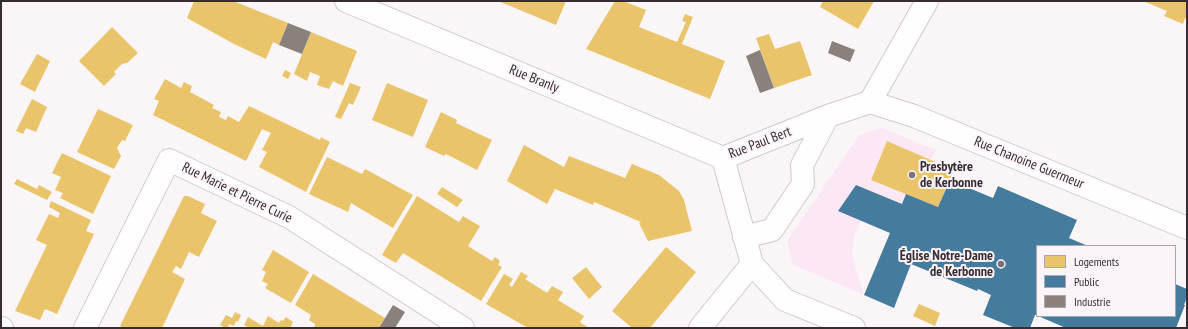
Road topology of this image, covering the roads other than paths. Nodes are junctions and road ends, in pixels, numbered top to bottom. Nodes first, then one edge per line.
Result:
1 (346, 1) edge
2 (927, 1) edge
3 (870, 102) junction
4 (828, 116) junction
5 (723, 158) junction
6 (1187, 228) edge
7 (744, 237) junction
8 (752, 264) junction
9 (85, 328) edge
10 (463, 328) edge
11 (700, 328) edge
12 (854, 328) edge

1 - 5 street, Rue Branly
2 - 3 street
3 - 4 street, Rue Paul Bert
3 - 6 street, Rue Chanoine Guermeur
4 - 5 street, Rue Paul Bert
4 - 7 street, Rue Paul Bert
5 - 7 street, Rue Paul Bert
7 - 8 street, Rue Paul Bert
8 - 11 street
8 - 12 street
9 - 10 street, Rue Marie et Pierre Curie

